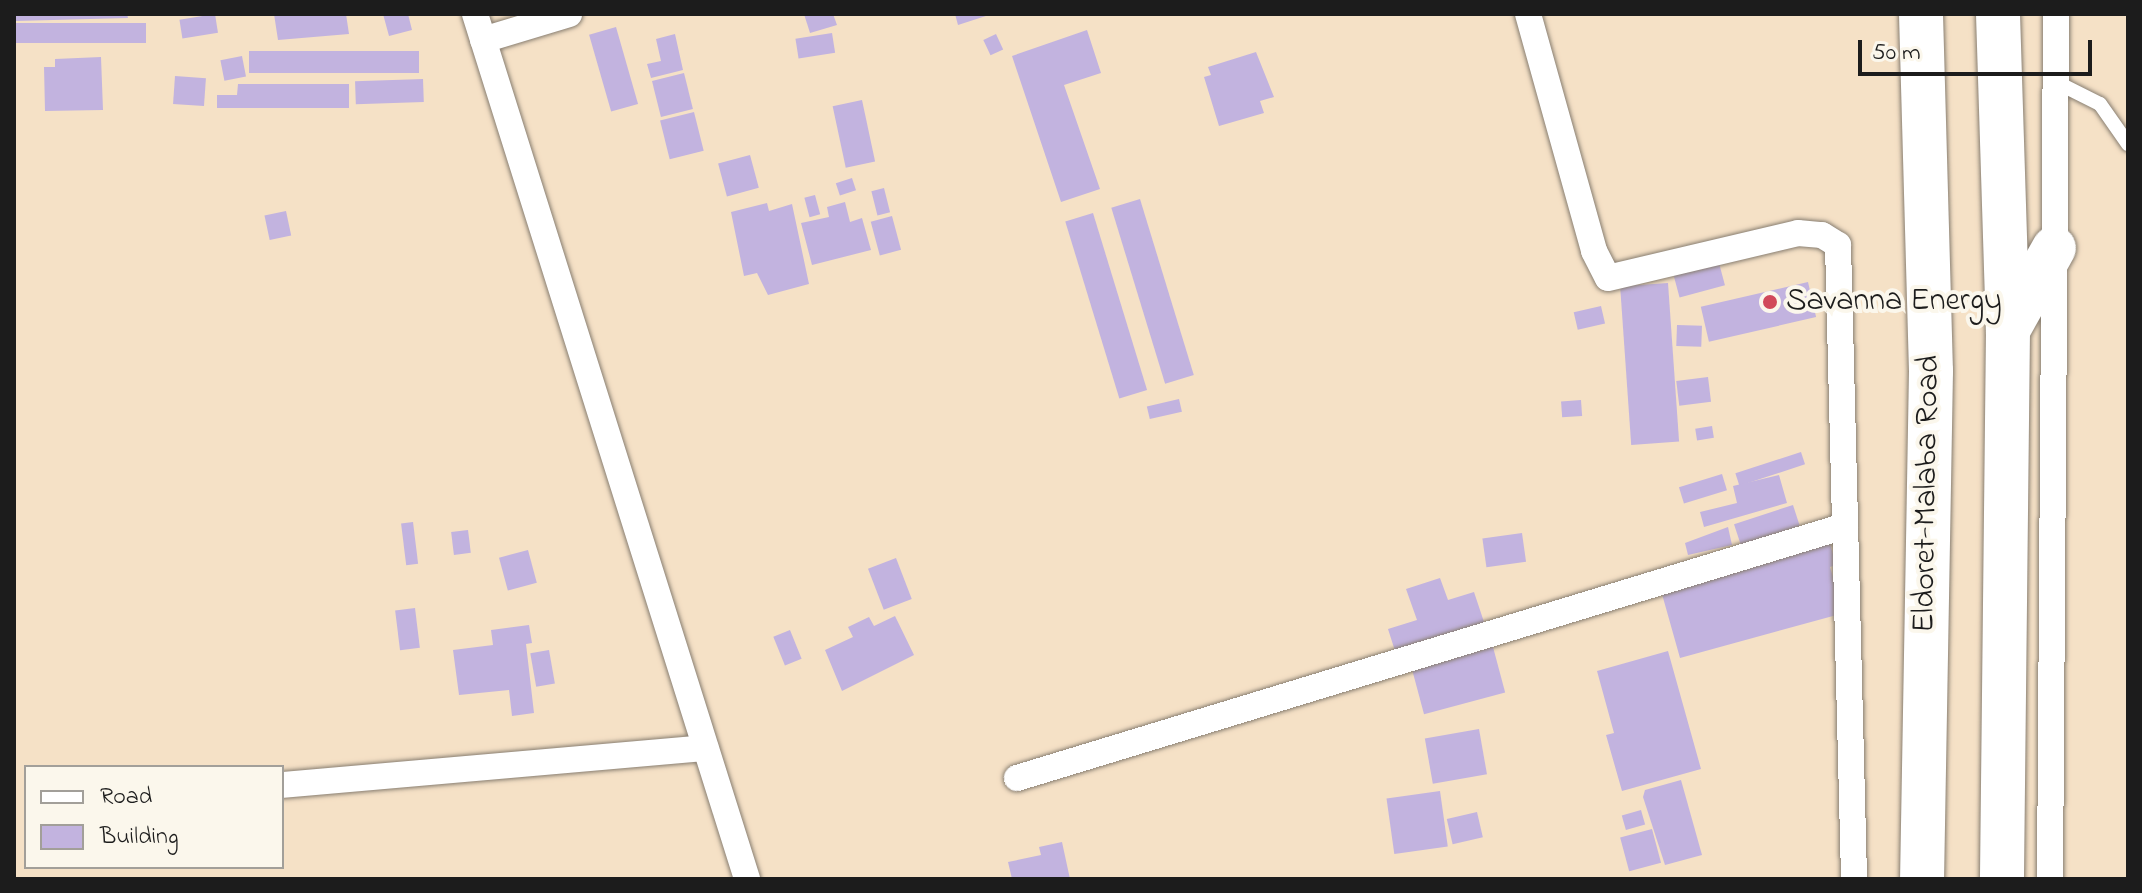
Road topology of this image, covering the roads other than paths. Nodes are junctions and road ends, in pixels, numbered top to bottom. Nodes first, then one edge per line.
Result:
1 (475, 14) edge
2 (569, 14) edge
3 (1528, 14) edge
4 (1921, 14) edge
5 (1998, 14) edge
6 (2056, 14) edge
7 (483, 40) junction
8 (2056, 82) junction
9 (2128, 144) edge
10 (2054, 248) junction
11 (2008, 330) junction
12 (1845, 526) junction
13 (705, 748) junction
14 (1017, 778) dead end
15 (284, 785) edge
16 (747, 879) edge
17 (1854, 879) edge
18 (1922, 879) edge
19 (2002, 879) edge
20 (2050, 879) edge

1 - 7 street
2 - 7 street
3 - 12 street
4 - 18 highway, Eldoret-Malaba Road
5 - 11 highway
6 - 8 street
7 - 13 street
8 - 9 lane
8 - 10 street
10 - 11 highway
10 - 20 street
11 - 19 highway
12 - 14 street
12 - 17 street
13 - 15 street
13 - 16 street

